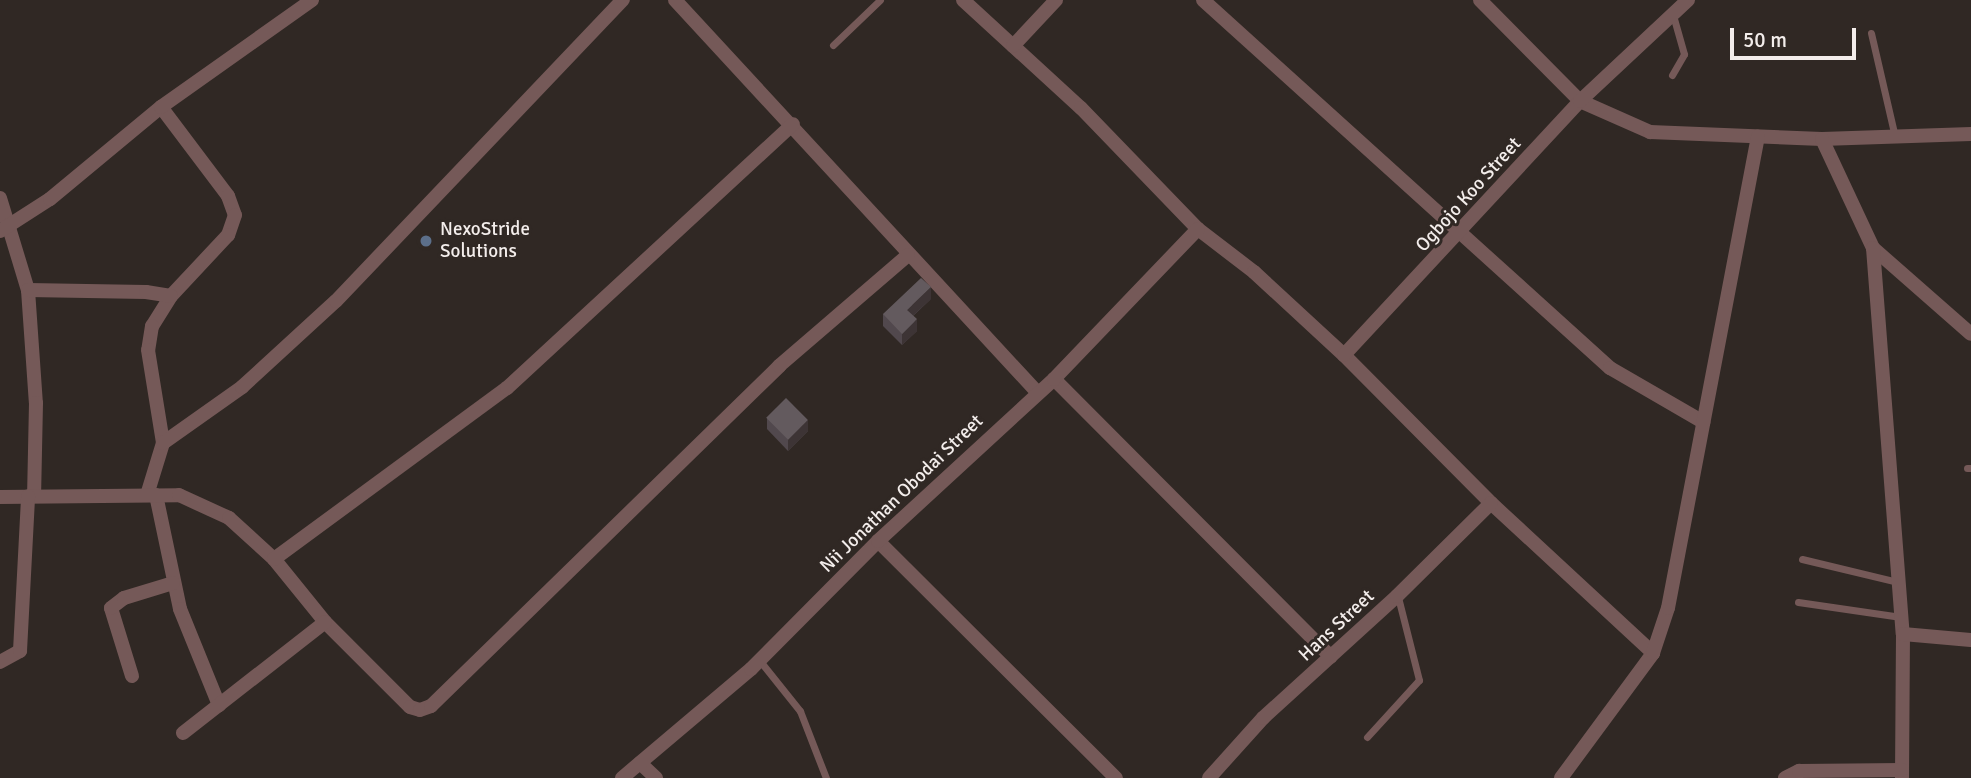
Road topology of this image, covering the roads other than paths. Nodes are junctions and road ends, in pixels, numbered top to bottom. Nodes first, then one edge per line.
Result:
1 (313, 0) edge
2 (624, 0) edge
3 (675, 0) edge
4 (880, 0) edge
5 (963, 0) edge
6 (1056, 0) edge
7 (1203, 0) edge
8 (1480, 0) edge
9 (1688, 0) edge
10 (1673, 14) junction
11 (1871, 33) dead end
12 (833, 45) dead end
13 (1013, 46) junction
14 (1672, 75) dead end
15 (1580, 101) junction
16 (161, 107) junction
17 (793, 124) junction
18 (1971, 134) edge
19 (1758, 137) junction
20 (1895, 138) junction
21 (1822, 139) junction
22 (0, 198) edge
23 (5, 228) edge
24 (1198, 229) junction
25 (1462, 231) junction
26 (1872, 248) junction
27 (908, 255) junction
28 (28, 290) junction
29 (171, 296) junction
30 (1971, 334) edge
31 (1344, 355) junction
32 (1054, 379) junction
33 (1037, 392) junction
34 (1703, 422) junction
35 (163, 443) junction
36 (151, 495) junction
37 (31, 496) junction
38 (0, 497) edge
39 (1491, 503) junction
40 (878, 541) junction
41 (274, 559) junction
42 (1802, 559) dead end
43 (1899, 582) junction
44 (173, 583) junction
45 (1397, 596) junction
46 (1798, 602) dead end
47 (1901, 617) junction
48 (325, 622) junction
49 (1903, 634) junction
50 (1971, 640) edge
51 (1653, 653) junction
52 (1331, 657) junction
53 (759, 661) junction
54 (0, 662) edge
55 (132, 676) dead end
56 (219, 705) junction
57 (183, 733) dead end
58 (1367, 737) dead end
59 (640, 763) junction
60 (1902, 774) edge
61 (622, 778) edge
62 (656, 778) edge
63 (826, 778) edge
64 (1116, 778) edge
65 (1209, 778) edge
66 (1561, 778) edge
67 (1785, 778) edge

1 - 16 street
2 - 35 street
3 - 17 street
4 - 12 lane
5 - 13 street
6 - 13 street
7 - 25 street
8 - 15 street
9 - 10 street, Ogbojo Koo Street
10 - 14 lane
10 - 15 street, Ogbojo Koo Street
11 - 20 lane
13 - 24 street
15 - 19 street
15 - 25 street, Ogbojo Koo Street
16 - 23 street
16 - 29 street
17 - 27 street
17 - 41 street
18 - 20 street
19 - 21 street
19 - 34 street
20 - 21 street
21 - 26 street
22 - 23 street
23 - 28 street
24 - 31 street
24 - 32 street, Nii Jonathan Obodai Street
25 - 31 street, Ogbojo Koo Street
25 - 34 street
26 - 30 street
26 - 43 street
27 - 33 street
27 - 48 street
28 - 29 street
28 - 37 street
29 - 35 street
31 - 39 street
32 - 33 street, Nii Jonathan Obodai Street
32 - 52 street
33 - 40 street, Nii Jonathan Obodai Street
34 - 51 street
35 - 36 street
36 - 37 street
36 - 41 street
36 - 44 street
37 - 38 street
37 - 54 street
39 - 45 street, Hans Street
39 - 51 street
40 - 53 street, Nii Jonathan Obodai Street
40 - 64 street
41 - 48 street
42 - 43 lane
43 - 47 street
44 - 55 street
44 - 56 street
45 - 52 street, Hans Street
45 - 58 lane
46 - 47 lane
47 - 49 street
48 - 56 street
49 - 50 street
49 - 60 street
51 - 66 street
52 - 65 street, Hans Street
53 - 59 street, Nii Jonathan Obodai Street
53 - 63 lane
56 - 57 street
59 - 61 street, Nii Jonathan Obodai Street
59 - 62 street
60 - 67 street

